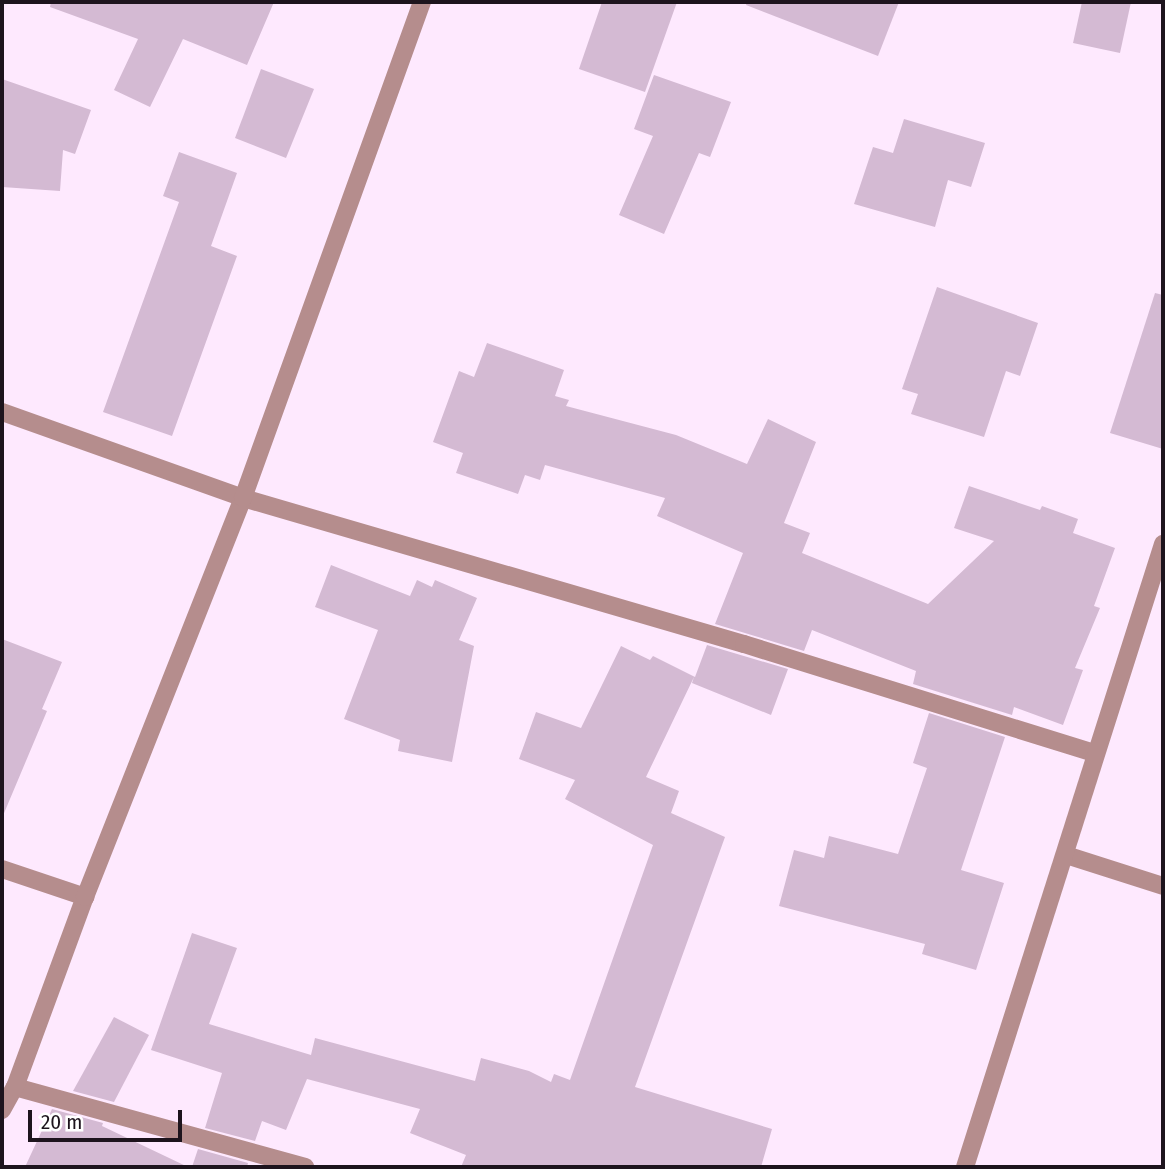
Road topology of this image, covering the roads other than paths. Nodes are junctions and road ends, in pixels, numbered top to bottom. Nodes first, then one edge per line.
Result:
1 (422, 2) edge
2 (2, 412) edge
3 (243, 498) junction
4 (1163, 544) edge
5 (1095, 753) junction
6 (1066, 855) junction
7 (2, 869) edge
8 (1163, 886) edge
9 (85, 897) junction
10 (15, 1087) junction
11 (2, 1110) edge
12 (305, 1167) edge
13 (965, 1167) edge

1 - 3 street
2 - 3 street
3 - 5 street
3 - 9 street
4 - 5 street
5 - 6 street
6 - 8 street
6 - 13 street
7 - 9 street
9 - 10 street
10 - 11 street
10 - 12 street

